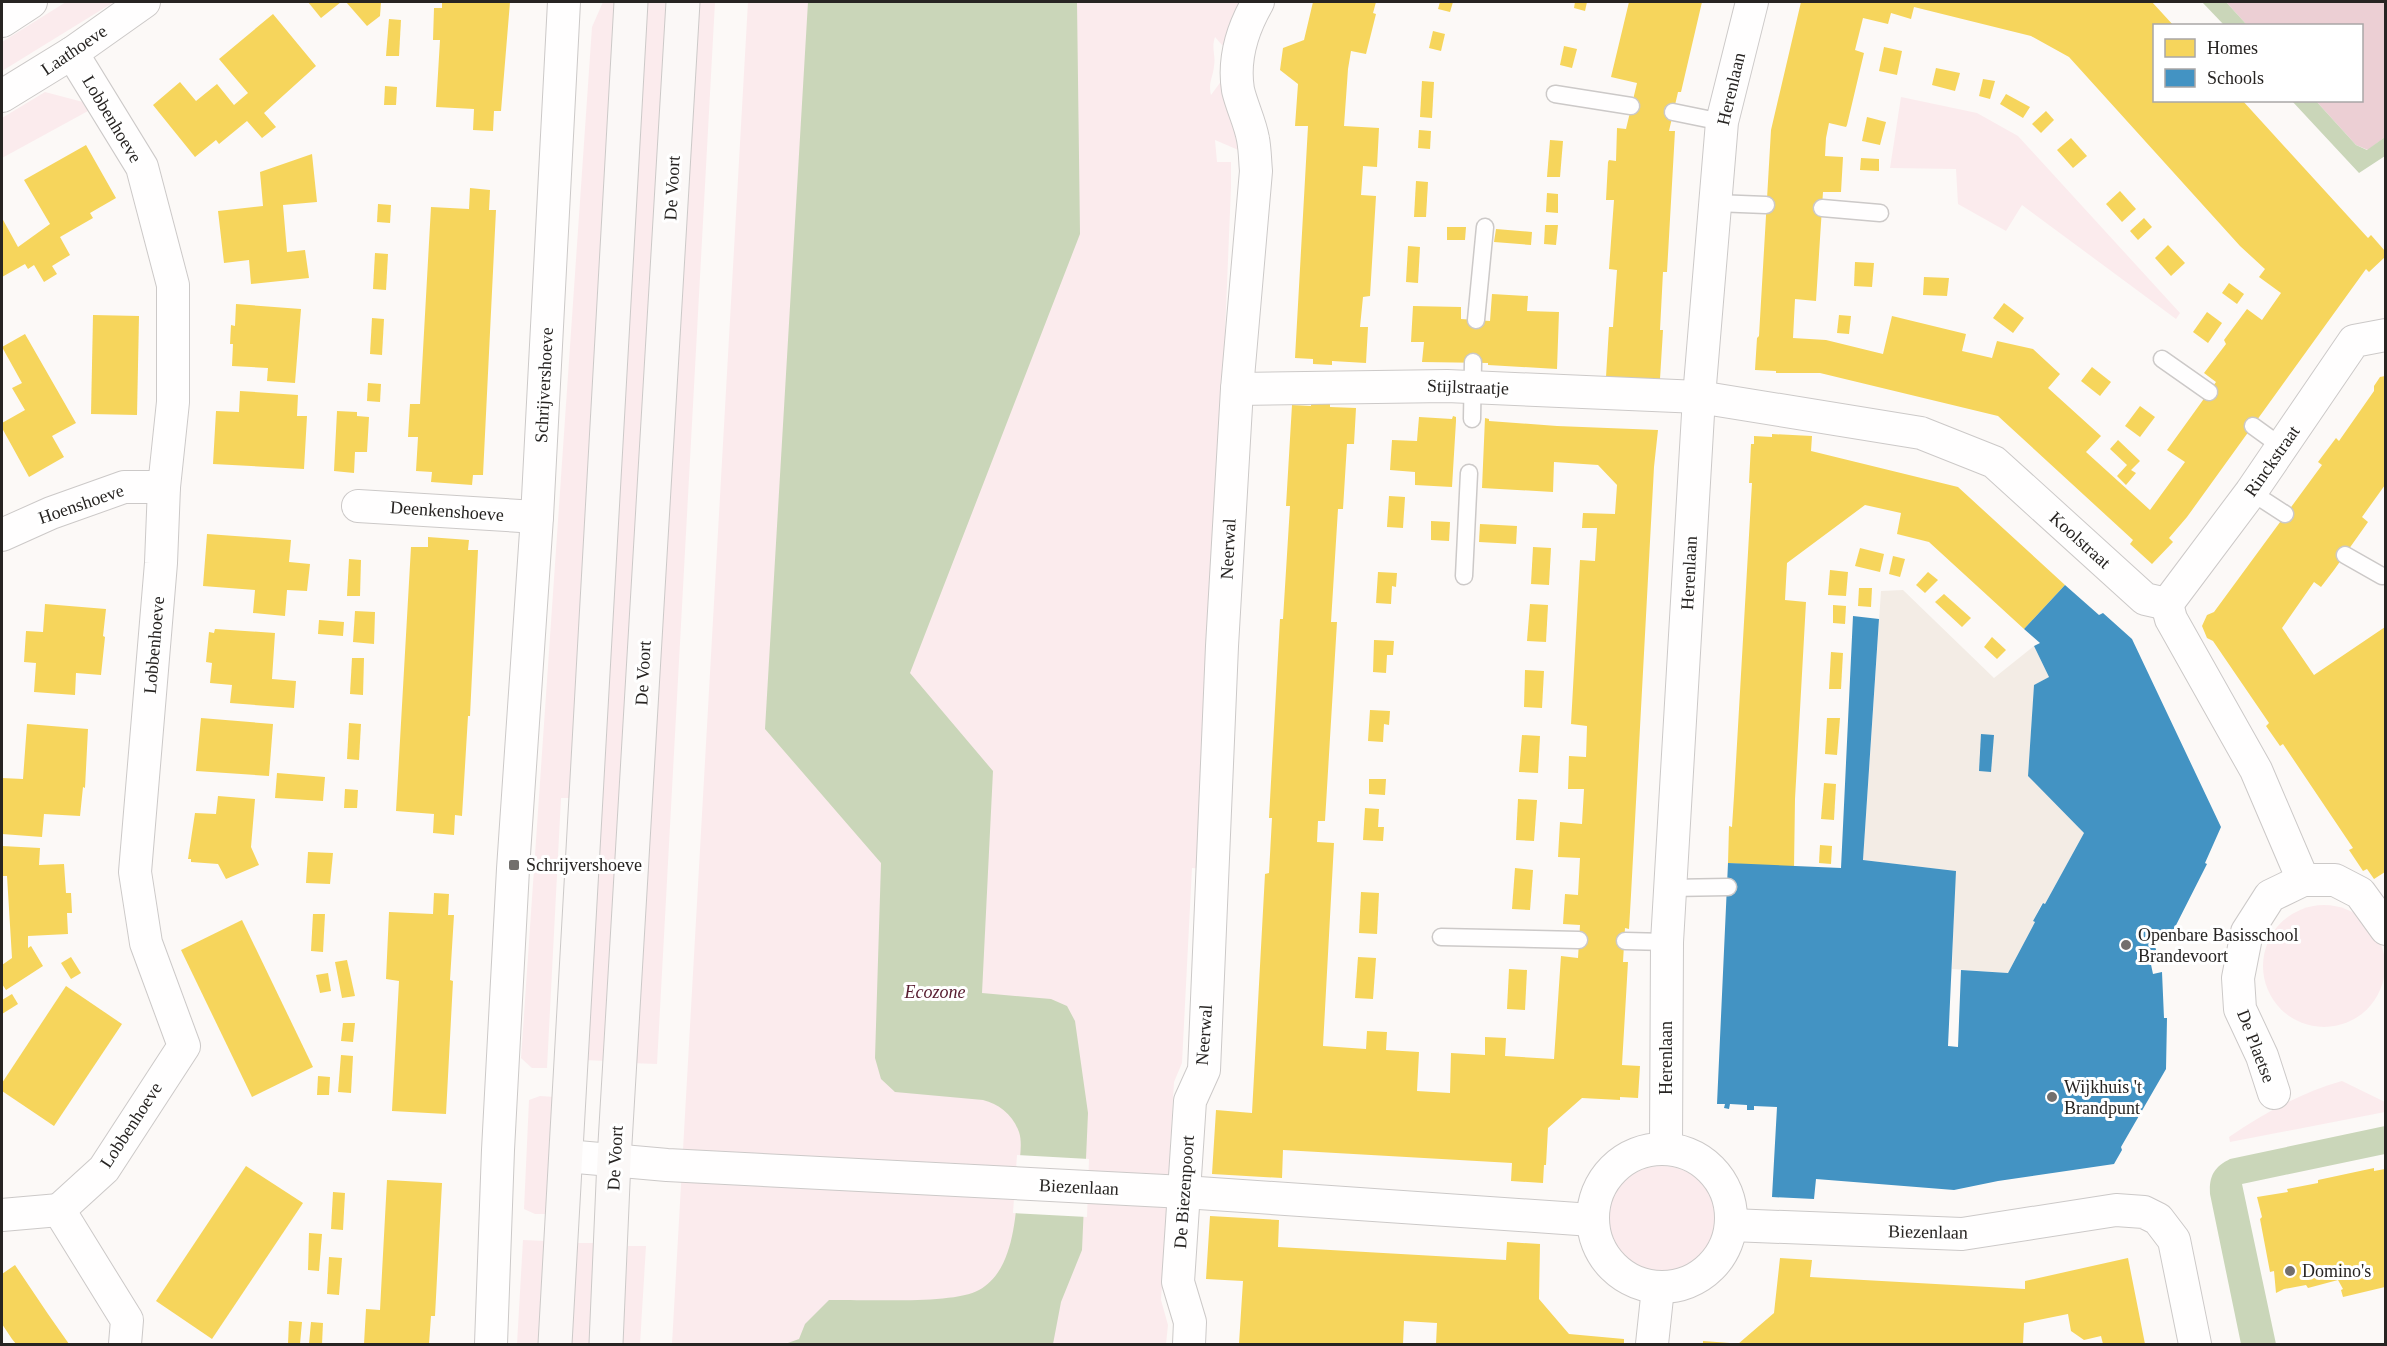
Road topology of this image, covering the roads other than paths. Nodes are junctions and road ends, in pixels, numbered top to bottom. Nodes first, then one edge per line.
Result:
1 (31, 2) edge
2 (144, 2) edge
3 (564, 2) edge
4 (631, 2) edge
5 (682, 2) edge
6 (1258, 2) edge
7 (1752, 2) edge
8 (2, 21) edge
9 (72, 53) junction
10 (1555, 94) dead end
11 (2, 96) edge
12 (1631, 105) dead end
13 (1673, 112) dead end
14 (1722, 122) junction
15 (1715, 203) junction
16 (1766, 205) dead end
17 (1822, 208) dead end
18 (1880, 213) dead end
19 (1485, 227) dead end
20 (1476, 320) dead end
21 (2385, 335) edge
22 (2162, 359) dead end
23 (1473, 374) junction
24 (1237, 389) junction
25 (2209, 392) dead end
26 (1699, 397) junction
27 (1472, 419) dead end
28 (2253, 426) dead end
29 (2282, 447) junction
30 (1469, 473) dead end
31 (164, 487) junction
32 (2251, 492) junction
33 (358, 506) dead end
34 (2285, 514) dead end
35 (537, 517) junction
36 (2, 535) edge
37 (2345, 555) dead end
38 (1464, 576) dead end
39 (2382, 576) dead end
40 (2167, 604) junction
41 (2303, 880) junction
42 (1728, 887) dead end
43 (1671, 888) junction
44 (2385, 929) edge
45 (1441, 938) dead end
46 (1579, 940) dead end
47 (1624, 941) dead end
48 (1667, 942) junction
49 (2274, 1093) dead end
50 (1190, 1101) joint
51 (1666, 1148) junction
52 (566, 1156) junction
53 (614, 1160) junction
54 (1184, 1192) junction
55 (59, 1210) junction
56 (2, 1215) edge
57 (1592, 1220) junction
58 (1731, 1225) junction
59 (1658, 1288) junction
60 (125, 1344) edge
61 (491, 1344) edge
62 (555, 1344) edge
63 (606, 1344) edge
64 (1189, 1344) edge
65 (1652, 1344) edge
66 (2195, 1344) edge

1 - 8 street
2 - 9 street, Laathoeve
3 - 35 street, Schrijvershoeve
4 - 52 street
5 - 53 street, De Voort
6 - 24 street, Neerwal
7 - 14 street, Herenlaan
9 - 11 street, Laathoeve
9 - 31 street, Lobbenhoeve
10 - 12 lane
13 - 14 lane
14 - 15 street, Herenlaan
15 - 16 lane
15 - 26 street, Herenlaan
17 - 18 lane
19 - 20 lane
21 - 29 street, Rinckstraat
22 - 25 lane
23 - 24 street, Stijlstraatje
23 - 26 street, Stijlstraatje
23 - 27 lane
24 - 50 street, Neerwal
26 - 40 street, Koolstraat
26 - 43 street, Herenlaan
28 - 29 lane
29 - 32 street, Rinckstraat
30 - 38 lane
31 - 36 street, Hoenshoeve
31 - 55 street, Lobbenhoeve
32 - 34 lane
32 - 40 street, Rinckstraat
33 - 35 street, Deenkenshoeve
35 - 61 street, Schrijvershoeve
37 - 39 lane
40 - 41 street
41 - 44 street, De Plaetse
41 - 49 street, De Plaetse
42 - 43 lane
43 - 48 street, Herenlaan
45 - 46 lane
47 - 48 lane
48 - 51 street, Herenlaan
50 - 54 street, De Biezenpoort
51 - 57 street
51 - 58 street
52 - 53 street, Biezenlaan
52 - 62 street
53 - 54 street, Biezenlaan
53 - 63 street, De Voort
54 - 57 street, Biezenlaan
54 - 64 street, De Biezenpoort
55 - 56 street
55 - 60 street
57 - 59 street
58 - 59 street
58 - 66 street, Biezenlaan
59 - 65 street

